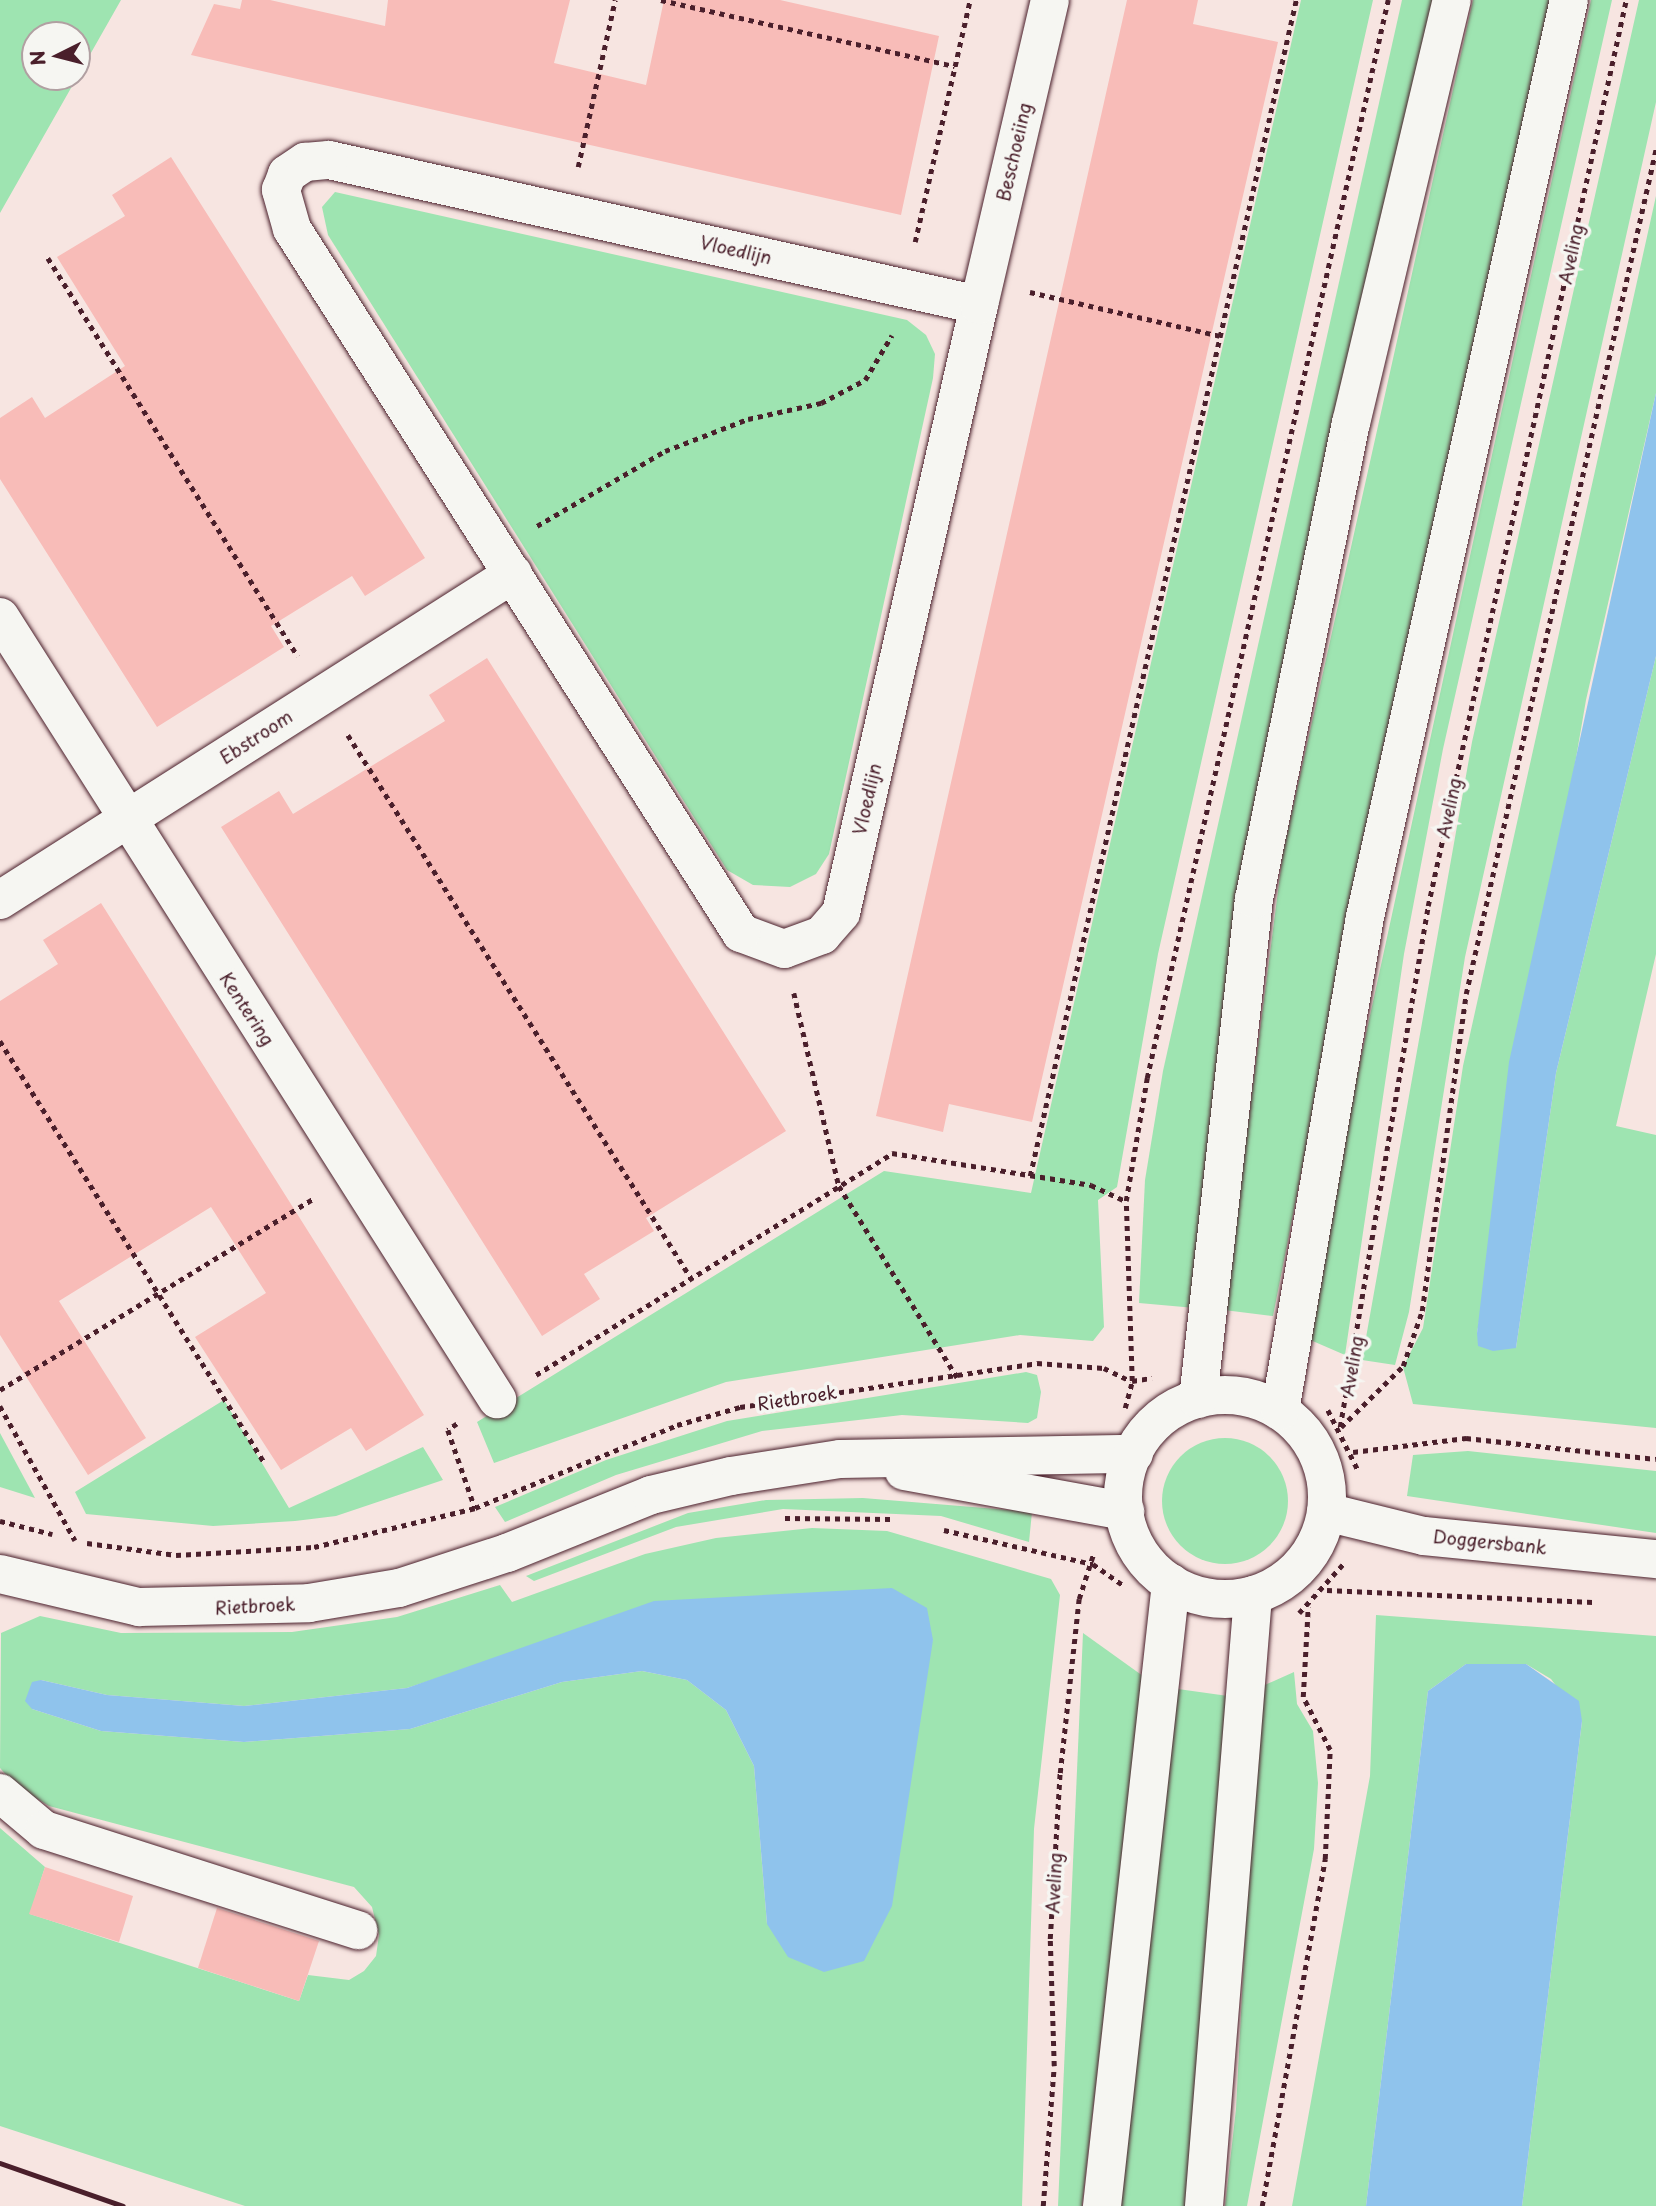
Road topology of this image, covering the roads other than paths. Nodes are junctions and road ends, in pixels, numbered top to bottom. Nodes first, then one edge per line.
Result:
1 (1049, 0) edge
2 (1452, 0) edge
3 (1569, 0) edge
4 (982, 293) junction
5 (505, 562) junction
6 (0, 617) edge
7 (126, 820) junction
8 (0, 900) edge
9 (497, 1399) road end
10 (1198, 1399) junction
11 (1280, 1411) junction
12 (1134, 1454) junction
13 (840, 1459) junction
14 (1125, 1511) junction
15 (1326, 1512) junction
16 (1656, 1559) edge
17 (0, 1574) edge
18 (1171, 1583) junction
19 (1253, 1595) junction
20 (0, 1793) edge
21 (358, 1930) dead end
22 (1102, 2206) edge
23 (1204, 2206) edge

1 - 4 street, Beschoeiing
2 - 10 street
3 - 11 street
4 - 5 street, Vloedlijn
4 - 5 street, Vloedlijn
5 - 7 street, Ebstroom
6 - 7 street, Kentering
7 - 8 street, Ebstroom
7 - 9 street, Kentering
10 - 11 street
10 - 12 street
11 - 15 street
12 - 13 street, Rietbroek
12 - 14 street
13 - 14 street, Rietbroek
13 - 17 street, Rietbroek
14 - 18 street
15 - 16 street, Doggersbank
15 - 19 street
18 - 19 street
18 - 22 street
19 - 23 street
20 - 21 street

